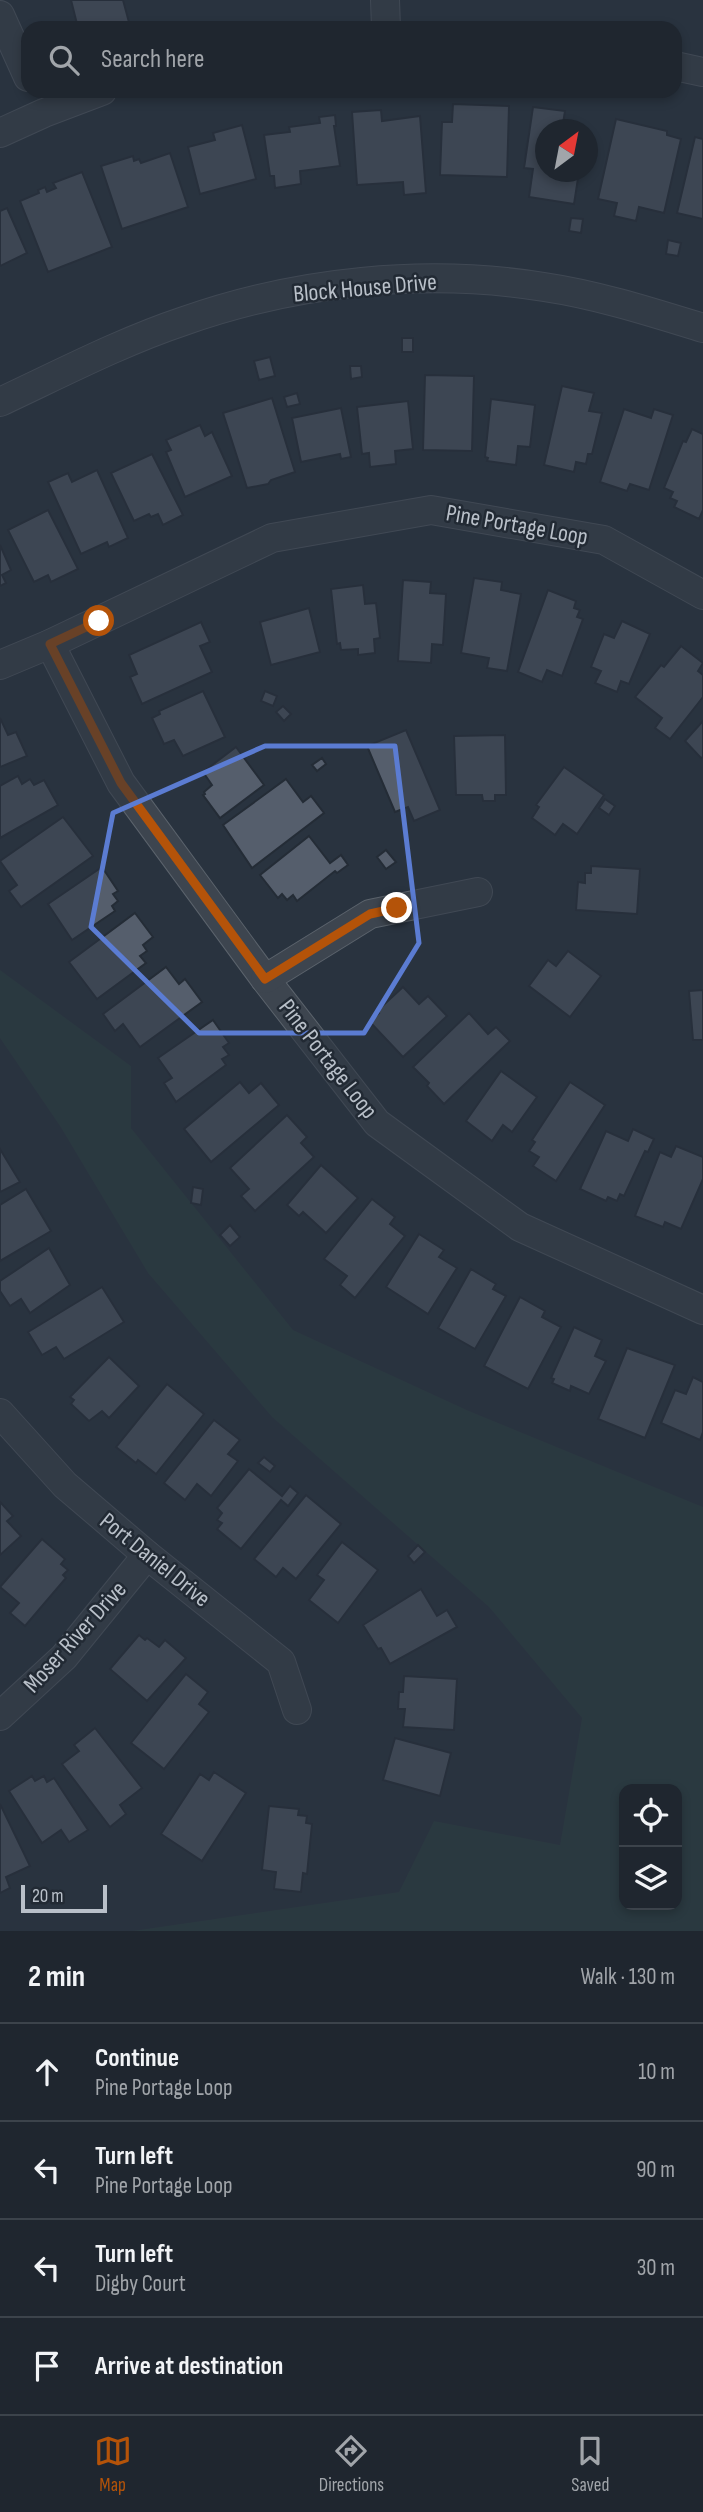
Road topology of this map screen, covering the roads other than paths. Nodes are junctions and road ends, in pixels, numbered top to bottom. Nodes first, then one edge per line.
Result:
1 (385, 0) edge
2 (0, 15) edge
3 (386, 21) edge
4 (21, 62) edge
5 (682, 68) edge
6 (703, 72) edge
7 (62, 98) edge
8 (39, 102) edge
9 (0, 133) edge
10 (703, 328) edge
11 (0, 402) edge
12 (703, 594) edge
13 (50, 644) junction
14 (0, 665) edge
15 (478, 892) dead end
16 (265, 979) junction
17 (703, 1310) edge
18 (0, 1413) edge
19 (146, 1555) junction
20 (297, 1710) dead end
21 (0, 1716) edge

1 - 3 street
2 - 4 street
5 - 6 street
7 - 8 street
8 - 9 street
10 - 11 street, Block House Drive
12 - 13 street, Pine Portage Loop
13 - 14 street, Pine Portage Loop
13 - 16 street, Pine Portage Loop
15 - 16 street
16 - 17 street, Pine Portage Loop
18 - 19 street, Port Daniel Drive
19 - 20 street, Port Daniel Drive
19 - 21 street, Moser River Drive

